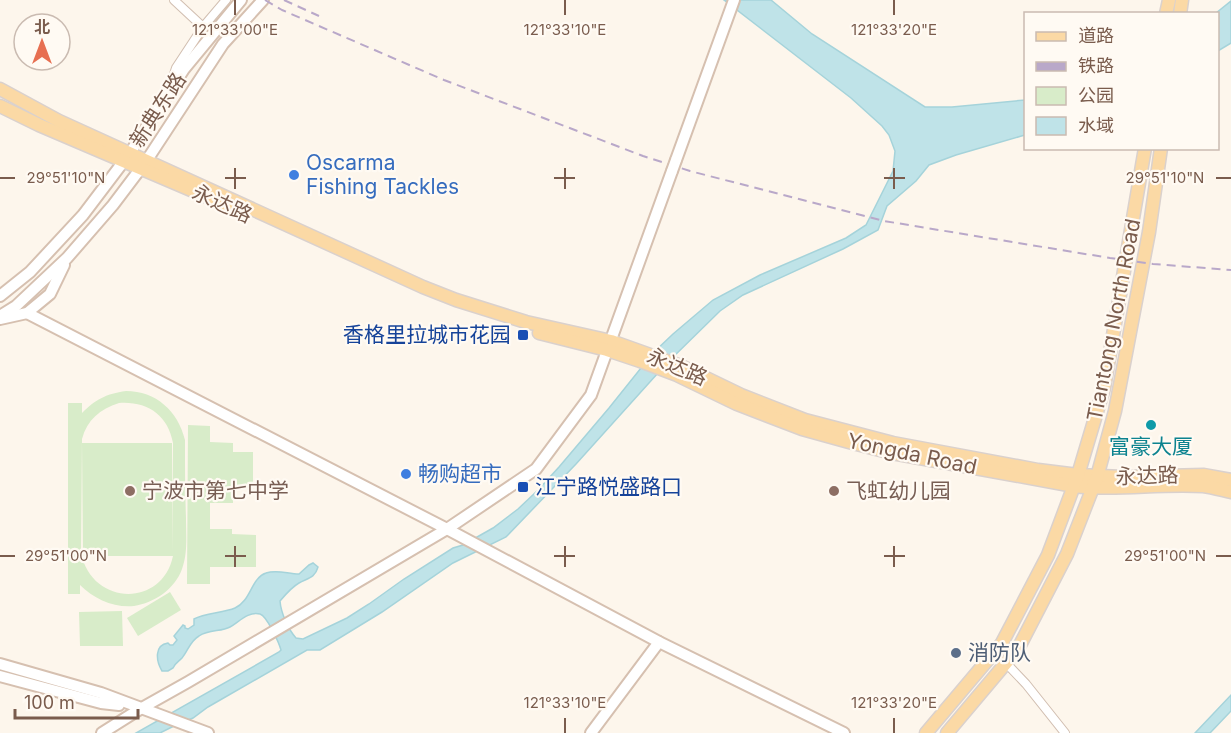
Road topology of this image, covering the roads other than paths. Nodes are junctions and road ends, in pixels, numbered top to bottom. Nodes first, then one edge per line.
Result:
1 (174, 0) edge
2 (226, 0) edge
3 (241, 0) edge
4 (263, 0) edge
5 (733, 2) edge
6 (203, 27) junction
7 (0, 89) edge
8 (167, 96) junction
9 (0, 106) edge
10 (1145, 150) edge
11 (1161, 150) edge
12 (127, 157) junction
13 (144, 164) junction
14 (67, 258) junction
15 (0, 296) edge
16 (27, 313) junction
17 (0, 318) edge
18 (609, 346) junction
19 (1231, 480) edge
20 (1076, 481) junction
21 (1095, 482) junction
22 (1231, 492) edge
23 (452, 532) junction
24 (659, 642) junction
25 (1006, 663) junction
26 (0, 664) edge
27 (0, 676) edge
28 (145, 710) junction
29 (102, 733) edge
30 (208, 733) edge
31 (591, 733) edge
32 (844, 733) edge
33 (926, 733) edge
34 (947, 733) edge
35 (1065, 733) edge

1 - 6 street
2 - 6 street
3 - 8 street, 新典东路
4 - 13 street, 新典东路
5 - 18 street
6 - 8 street
7 - 12 main road
8 - 12 street, 新典东路
9 - 12 main road
10 - 20 main road, Tiantong North Road
11 - 21 main road, Tiantong North Road
12 - 13 main road, 永达路
12 - 15 street, 新典东路
13 - 14 street, 新典东路
13 - 18 main road, 永达路
14 - 16 street
14 - 17 street, 新典东路
16 - 17 street
16 - 23 street
18 - 20 main road, 永达路
18 - 23 street
19 - 21 main road, 永达路
20 - 21 main road
20 - 33 main road, Tiantong North Road
21 - 22 main road
21 - 25 main road, Tiantong North Road
23 - 24 street
23 - 28 street
24 - 31 street
24 - 32 street
25 - 34 main road, Tiantong North Road
25 - 35 street
26 - 28 street
27 - 28 street
28 - 29 street
28 - 30 street

